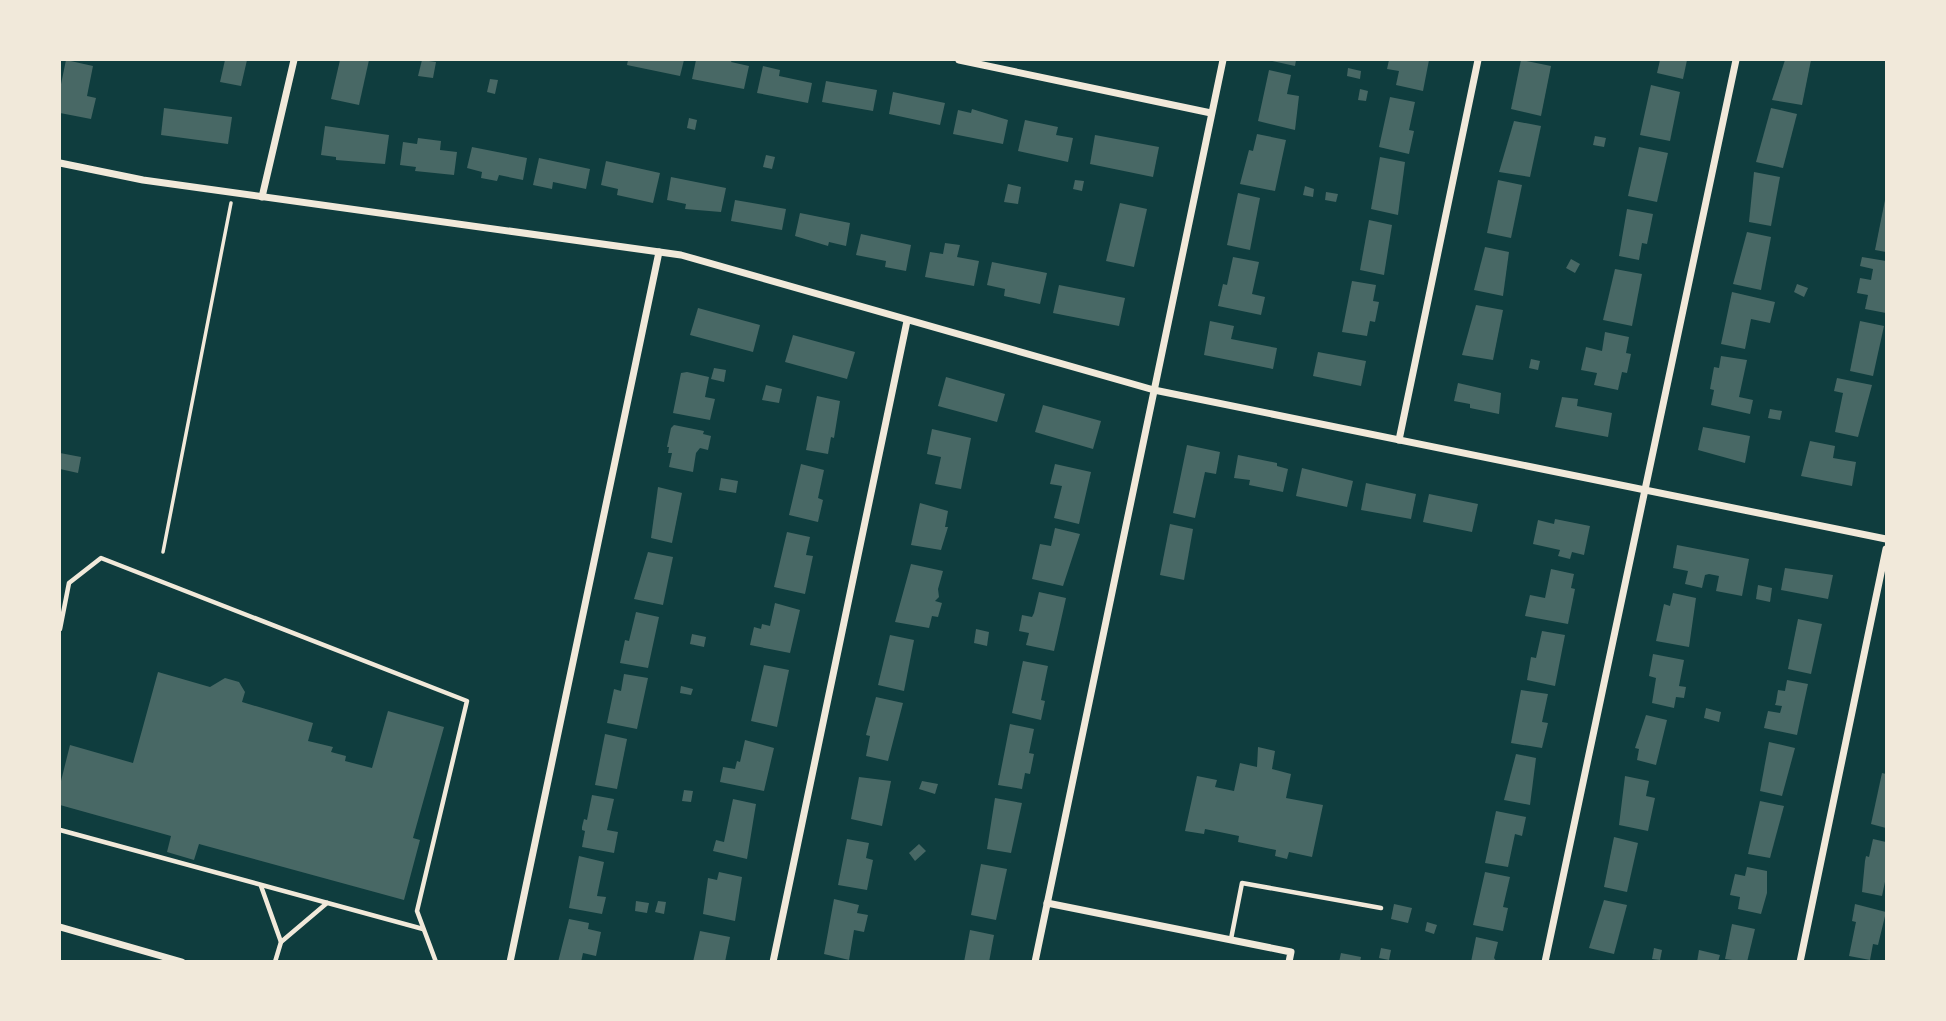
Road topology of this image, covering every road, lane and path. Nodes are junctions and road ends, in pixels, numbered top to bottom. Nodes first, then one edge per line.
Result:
1 (294, 60) edge
2 (959, 60) edge
3 (1223, 60) edge
4 (1478, 60) edge
5 (1736, 60) edge
6 (1211, 113) junction
7 (60, 163) edge
8 (233, 193) junction
9 (262, 197) junction
10 (659, 252) junction
11 (907, 321) junction
12 (1154, 390) junction
13 (1399, 440) junction
14 (1645, 489) junction
15 (1886, 539) edge
16 (1886, 549) edge
17 (163, 552) dead end
18 (60, 629) edge
19 (60, 830) edge
20 (261, 885) junction
21 (327, 903) junction
22 (1047, 903) junction
23 (1381, 908) dead end
24 (60, 927) edge
25 (425, 929) junction
26 (1230, 940) junction
27 (281, 942) junction
28 (182, 961) edge
29 (275, 961) edge
30 (436, 961) edge
31 (510, 961) edge
32 (773, 961) edge
33 (1035, 961) edge
34 (1289, 961) edge
35 (1545, 961) edge
36 (1800, 961) edge

1 - 9 street
2 - 6 street
3 - 6 street
4 - 13 street
5 - 14 street
6 - 12 street
7 - 8 street
8 - 9 street
8 - 17 path
9 - 10 street
10 - 11 street
10 - 31 street
11 - 12 street
11 - 32 street
12 - 13 street
12 - 22 street
13 - 14 street
14 - 15 street
14 - 35 street
16 - 36 street
18 - 25 lane
19 - 20 lane
20 - 21 lane
20 - 27 lane
21 - 25 lane
21 - 27 lane
22 - 26 street
22 - 33 street
23 - 26 lane
24 - 28 street
25 - 30 lane
26 - 34 street
27 - 29 lane

